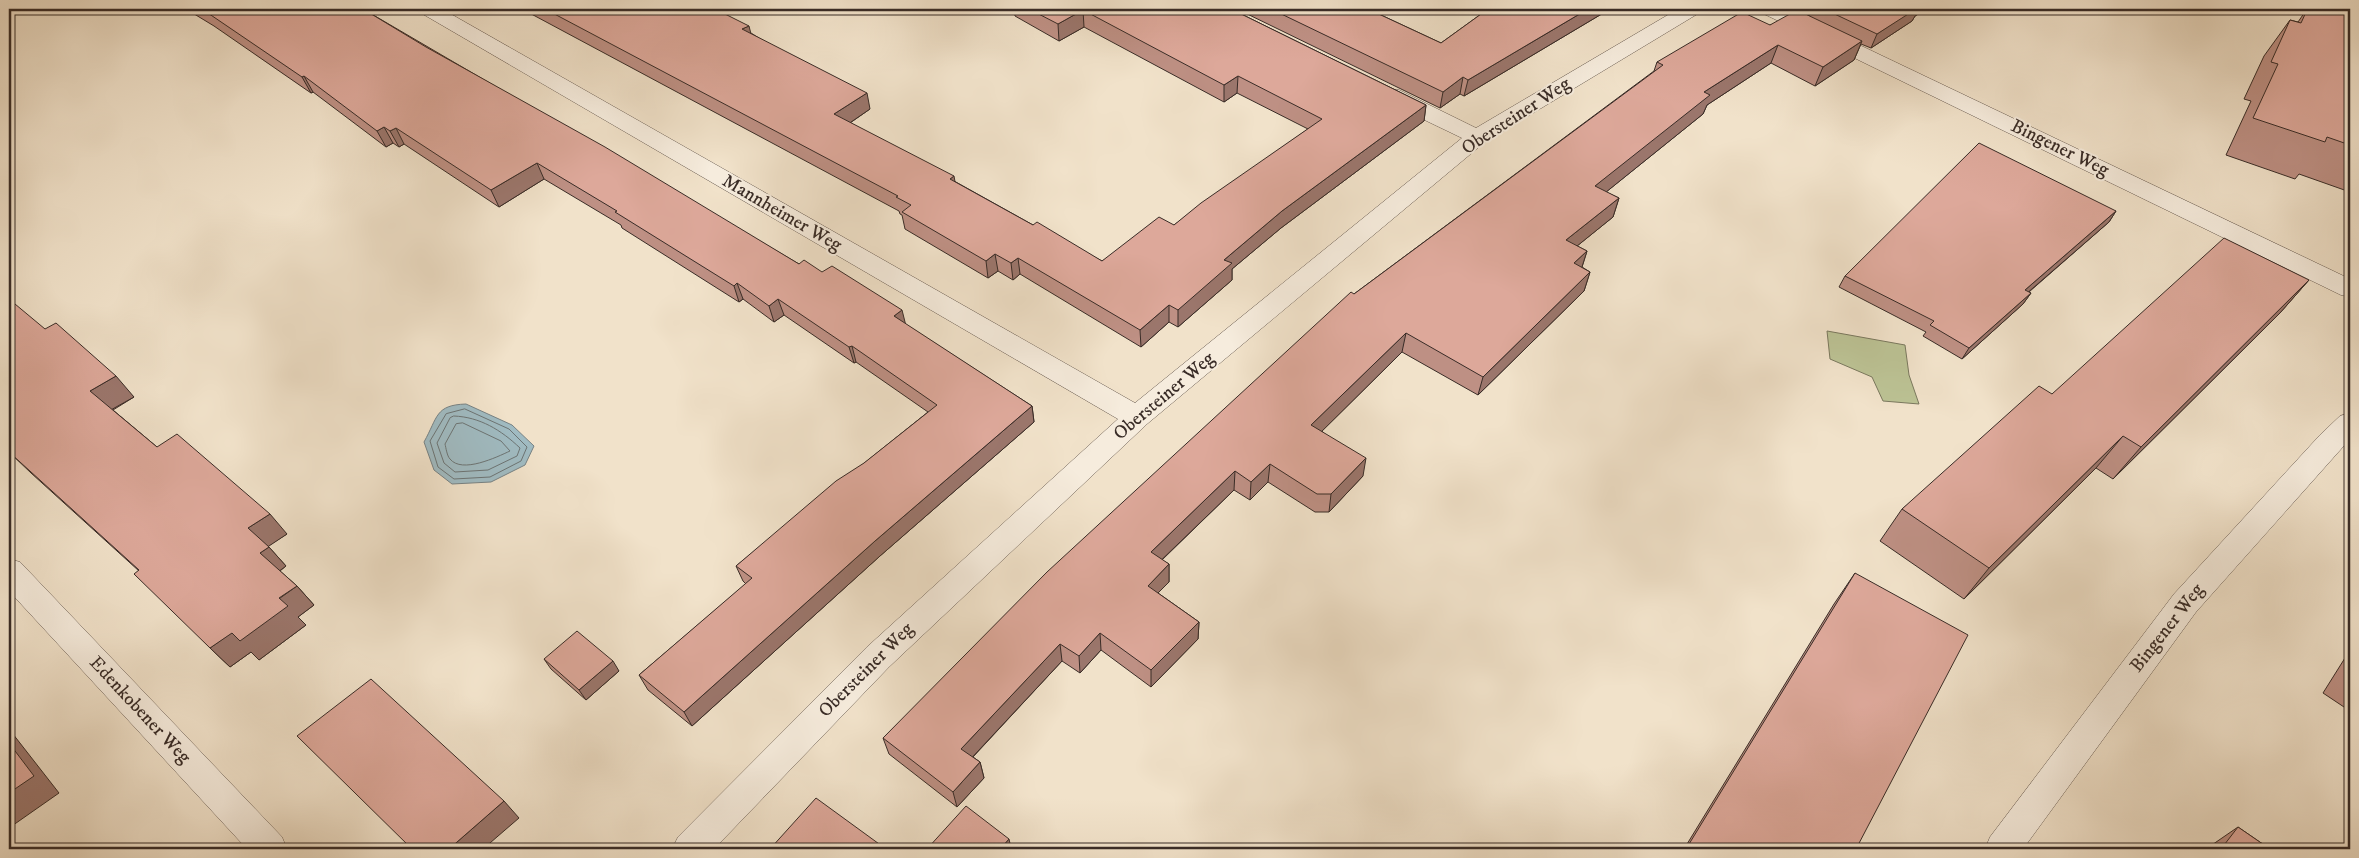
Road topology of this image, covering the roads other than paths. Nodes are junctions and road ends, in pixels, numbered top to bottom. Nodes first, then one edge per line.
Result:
1 (428, 9) edge
2 (1692, 9) edge
3 (1769, 9) edge
4 (1370, 84) edge
5 (1477, 137) junction
6 (2350, 289) edge
7 (1137, 417) junction
8 (2350, 423) edge
9 (9, 571) edge
10 (270, 849) edge
11 (690, 849) edge
12 (2002, 849) edge

1 - 7 street, Mannheimer Weg
2 - 5 street, Obersteiner Weg
3 - 6 street, Bingener Weg
4 - 5 street
5 - 7 street, Obersteiner Weg
7 - 11 street, Obersteiner Weg
8 - 12 street, Bingener Weg
9 - 10 street, Edenkobener Weg

